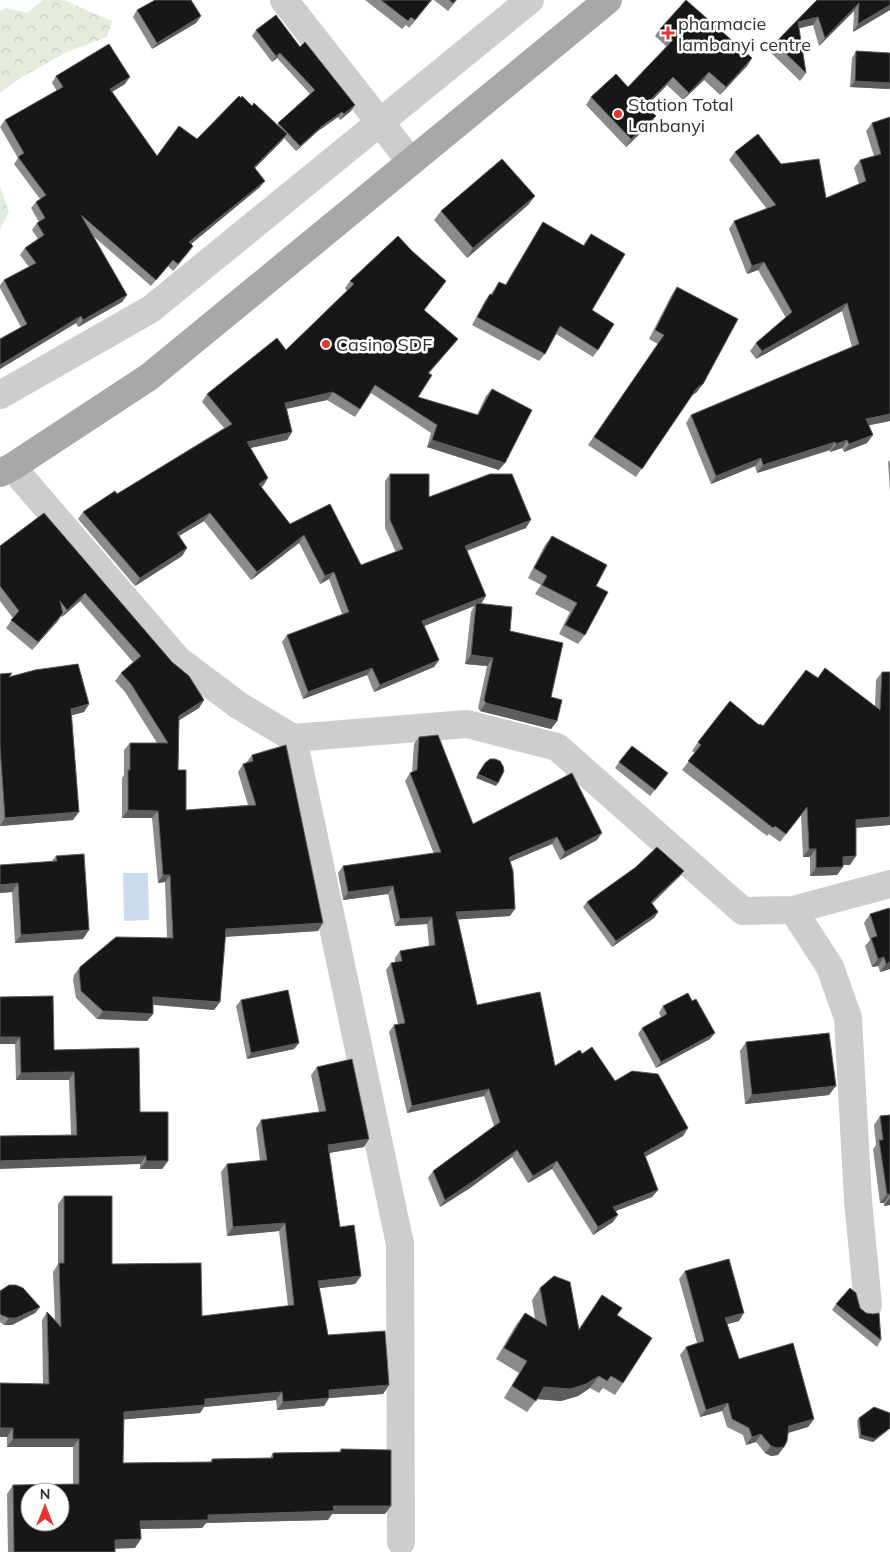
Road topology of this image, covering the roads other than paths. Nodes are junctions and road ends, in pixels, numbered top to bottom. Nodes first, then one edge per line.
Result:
1 (284, 0) edge
2 (530, 0) edge
3 (608, 0) edge
4 (379, 121) junction
5 (411, 162) junction
6 (0, 395) edge
7 (6, 470) edge
8 (293, 738) junction
9 (890, 884) edge
10 (793, 910) junction
11 (868, 1305) dead end
12 (401, 1542) dead end

1 - 4 street
2 - 4 street
3 - 5 main road
4 - 5 street
4 - 6 street
5 - 7 main road
7 - 8 street
8 - 10 street
8 - 12 street
9 - 10 street
10 - 11 street

